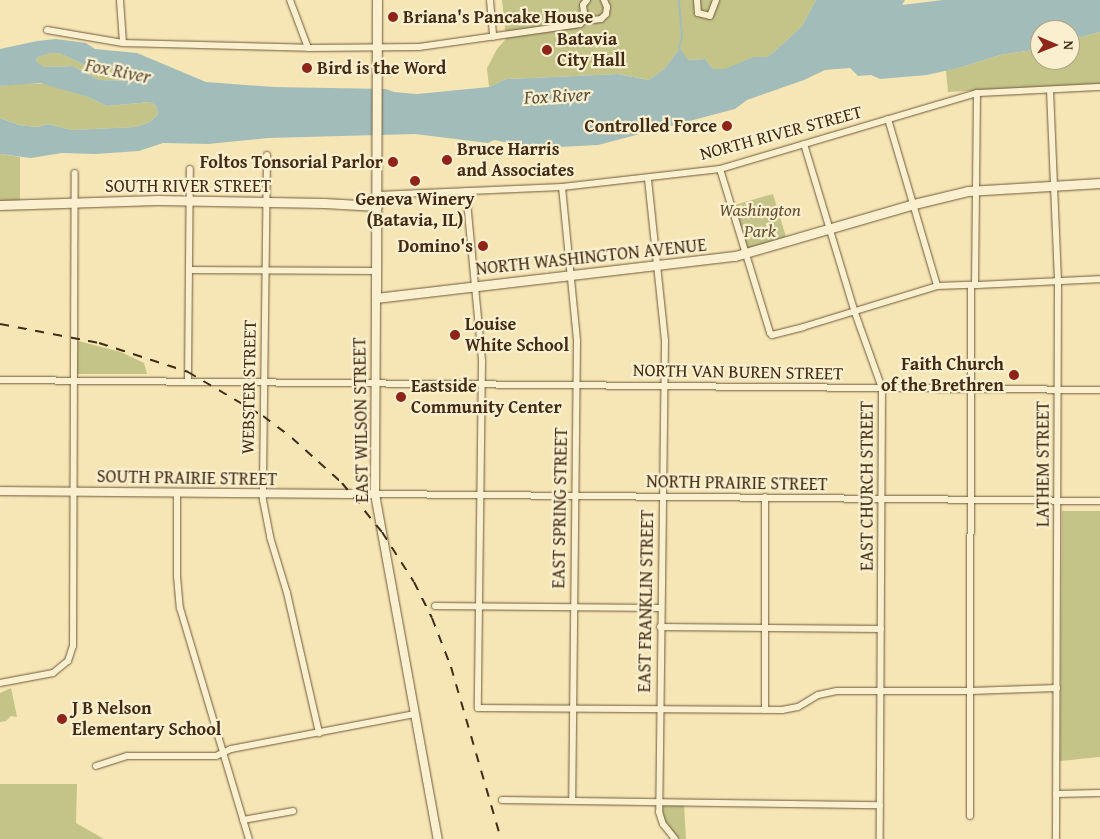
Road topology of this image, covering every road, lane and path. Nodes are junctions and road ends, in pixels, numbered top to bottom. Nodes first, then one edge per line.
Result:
1 (120, 0) edge
2 (290, 0) edge
3 (376, 0) edge
4 (490, 0) edge
5 (587, 0) edge
6 (604, 0) edge
7 (697, 0) edge
8 (716, 0) edge
9 (586, 17) junction
10 (47, 30) dead end
11 (493, 37) junction
12 (123, 43) junction
13 (308, 48) junction
14 (377, 48) junction
15 (1100, 87) edge
16 (1050, 90) junction
17 (977, 93) junction
18 (888, 119) junction
19 (804, 144) junction
20 (267, 156) dead end
21 (720, 169) junction
22 (190, 170) dead end
23 (75, 173) dead end
24 (648, 178) junction
25 (1100, 183) edge
26 (1054, 186) junction
27 (562, 187) junction
28 (976, 190) junction
29 (466, 191) junction
30 (377, 195) junction
31 (190, 201) junction
32 (266, 202) junction
33 (75, 203) junction
34 (914, 204) junction
35 (0, 206) edge
36 (376, 206) junction
37 (829, 228) junction
38 (745, 254) junction
39 (658, 266) junction
40 (189, 270) junction
41 (266, 271) junction
42 (376, 272) junction
43 (571, 276) junction
44 (1100, 279) edge
45 (1058, 281) junction
46 (973, 285) junction
47 (476, 286) junction
48 (937, 286) junction
49 (376, 298) junction
50 (854, 310) junction
51 (0, 380) edge
52 (74, 380) junction
53 (188, 380) junction
54 (264, 382) junction
55 (375, 382) junction
56 (482, 384) junction
57 (577, 385) junction
58 (664, 386) junction
59 (882, 388) junction
60 (970, 389) junction
61 (1058, 390) junction
62 (1100, 390) edge
63 (0, 491) edge
64 (73, 492) junction
65 (176, 494) junction
66 (263, 494) junction
67 (374, 494) junction
68 (480, 496) junction
69 (574, 496) junction
70 (663, 497) junction
71 (765, 497) junction
72 (881, 499) junction
73 (969, 500) junction
74 (1058, 500) junction
75 (1100, 501) edge
76 (435, 606) dead end
77 (479, 606) junction
78 (574, 607) junction
79 (660, 608) junction
80 (660, 627) junction
81 (764, 628) junction
82 (882, 629) junction
83 (0, 683) edge
84 (1057, 688) junction
85 (881, 691) junction
86 (969, 691) junction
87 (574, 708) junction
88 (660, 709) junction
89 (765, 710) junction
90 (415, 714) junction
91 (319, 733) junction
92 (222, 752) junction
93 (96, 766) dead end
94 (1100, 793) edge
95 (1056, 794) junction
96 (502, 800) dead end
97 (572, 801) junction
98 (659, 802) junction
99 (880, 805) junction
100 (293, 811) dead end
101 (970, 816) dead end
102 (243, 820) junction
103 (249, 839) edge
104 (438, 839) edge
105 (675, 839) edge
106 (880, 839) edge
107 (1056, 839) edge

1 - 12 street
2 - 13 street
3 - 14 main road, EAST WILSON STREET
4 - 11 street
5 - 9 street
6 - 9 street
7 - 8 street
9 - 11 street
10 - 12 street
11 - 14 street
12 - 13 street
13 - 14 street
14 - 30 main road, EAST WILSON STREET
15 - 16 street, NORTH RIVER STREET
16 - 17 street, NORTH RIVER STREET
16 - 26 street, LATHEM STREET
17 - 18 street, NORTH RIVER STREET
17 - 28 street
18 - 19 street, NORTH RIVER STREET
18 - 34 street
19 - 21 street, NORTH RIVER STREET
19 - 37 street, EAST CHURCH STREET
20 - 32 street, WEBSTER STREET
21 - 24 street, NORTH RIVER STREET
21 - 38 street
22 - 31 street
23 - 33 street
24 - 27 street, NORTH RIVER STREET
24 - 39 street, EAST FRANKLIN STREET
25 - 26 main road, NORTH WASHINGTON AVENUE
26 - 28 main road, NORTH WASHINGTON AVENUE
26 - 45 street, LATHEM STREET
27 - 29 street, NORTH RIVER STREET
27 - 43 street, EAST SPRING STREET
28 - 34 main road, NORTH WASHINGTON AVENUE
28 - 46 street
29 - 30 street, NORTH RIVER STREET
29 - 47 street
30 - 36 main road, EAST WILSON STREET
31 - 32 main road, SOUTH RIVER STREET
31 - 33 main road, SOUTH RIVER STREET
31 - 40 street
32 - 36 main road, SOUTH RIVER STREET
32 - 41 street, WEBSTER STREET
33 - 35 main road, SOUTH RIVER STREET
33 - 52 street
34 - 37 main road, NORTH WASHINGTON AVENUE
34 - 48 street
36 - 42 main road, EAST WILSON STREET
37 - 38 main road, NORTH WASHINGTON AVENUE
37 - 50 street, EAST CHURCH STREET
38 - 39 main road, NORTH WASHINGTON AVENUE
38 - 50 street
39 - 43 main road, NORTH WASHINGTON AVENUE
39 - 58 street, EAST FRANKLIN STREET
40 - 41 street
40 - 53 street
41 - 42 street
41 - 54 street, WEBSTER STREET
42 - 49 main road, EAST WILSON STREET
43 - 47 main road, NORTH WASHINGTON AVENUE
43 - 57 street, EAST SPRING STREET
44 - 45 street
45 - 46 street
45 - 61 street, LATHEM STREET
46 - 48 street
46 - 60 street
47 - 49 main road, NORTH WASHINGTON AVENUE
47 - 56 street
48 - 50 street
49 - 55 street, EAST WILSON STREET
50 - 59 street, EAST CHURCH STREET
51 - 52 street, NORTH VAN BUREN STREET
52 - 53 street, NORTH VAN BUREN STREET
52 - 64 street
53 - 54 street, NORTH VAN BUREN STREET
54 - 55 street, NORTH VAN BUREN STREET
54 - 66 street, WEBSTER STREET
55 - 56 street, NORTH VAN BUREN STREET
55 - 67 street, EAST WILSON STREET
56 - 57 street, NORTH VAN BUREN STREET
56 - 68 street
57 - 58 street, NORTH VAN BUREN STREET
57 - 69 street, EAST SPRING STREET
58 - 59 street, NORTH VAN BUREN STREET
58 - 70 street, EAST FRANKLIN STREET
59 - 60 street, NORTH VAN BUREN STREET
59 - 72 street, EAST CHURCH STREET
60 - 61 street, NORTH VAN BUREN STREET
60 - 73 street
61 - 62 street, NORTH VAN BUREN STREET
61 - 74 street, LATHEM STREET
63 - 64 street, SOUTH PRAIRIE STREET
64 - 65 street, SOUTH PRAIRIE STREET
64 - 83 street
65 - 66 street, SOUTH PRAIRIE STREET
65 - 92 street
66 - 67 street, SOUTH PRAIRIE STREET
66 - 91 street, WEBSTER STREET
67 - 68 street, NORTH PRAIRIE STREET
67 - 90 street, EAST WILSON STREET
68 - 69 street, NORTH PRAIRIE STREET
68 - 77 street
69 - 70 street, NORTH PRAIRIE STREET
69 - 78 street, EAST SPRING STREET
70 - 71 street, NORTH PRAIRIE STREET
70 - 79 street, EAST FRANKLIN STREET
71 - 72 street, NORTH PRAIRIE STREET
71 - 81 street
72 - 73 street, NORTH PRAIRIE STREET
72 - 82 street, EAST CHURCH STREET
73 - 74 street, NORTH PRAIRIE STREET
73 - 86 street
74 - 75 street, NORTH PRAIRIE STREET
74 - 84 street, LATHEM STREET
76 - 77 street
77 - 78 street
77 - 87 street
78 - 79 street
78 - 87 street, EAST SPRING STREET
79 - 80 street, EAST FRANKLIN STREET
80 - 81 street
80 - 88 street, EAST FRANKLIN STREET
81 - 82 street
81 - 89 street
82 - 85 street, EAST CHURCH STREET
84 - 86 street
84 - 95 street, LATHEM STREET
85 - 86 street
85 - 89 street
85 - 99 street, EAST CHURCH STREET
86 - 101 street
87 - 88 street
87 - 97 street, EAST SPRING STREET
88 - 89 street
88 - 98 street, EAST FRANKLIN STREET
90 - 91 street
90 - 104 street, EAST WILSON STREET
91 - 92 street
92 - 93 street
92 - 102 street
94 - 95 street
95 - 107 street, LATHEM STREET
96 - 97 street
97 - 98 street
98 - 99 street
98 - 105 street, EAST FRANKLIN STREET
99 - 106 street, EAST CHURCH STREET
100 - 102 street
102 - 103 street

